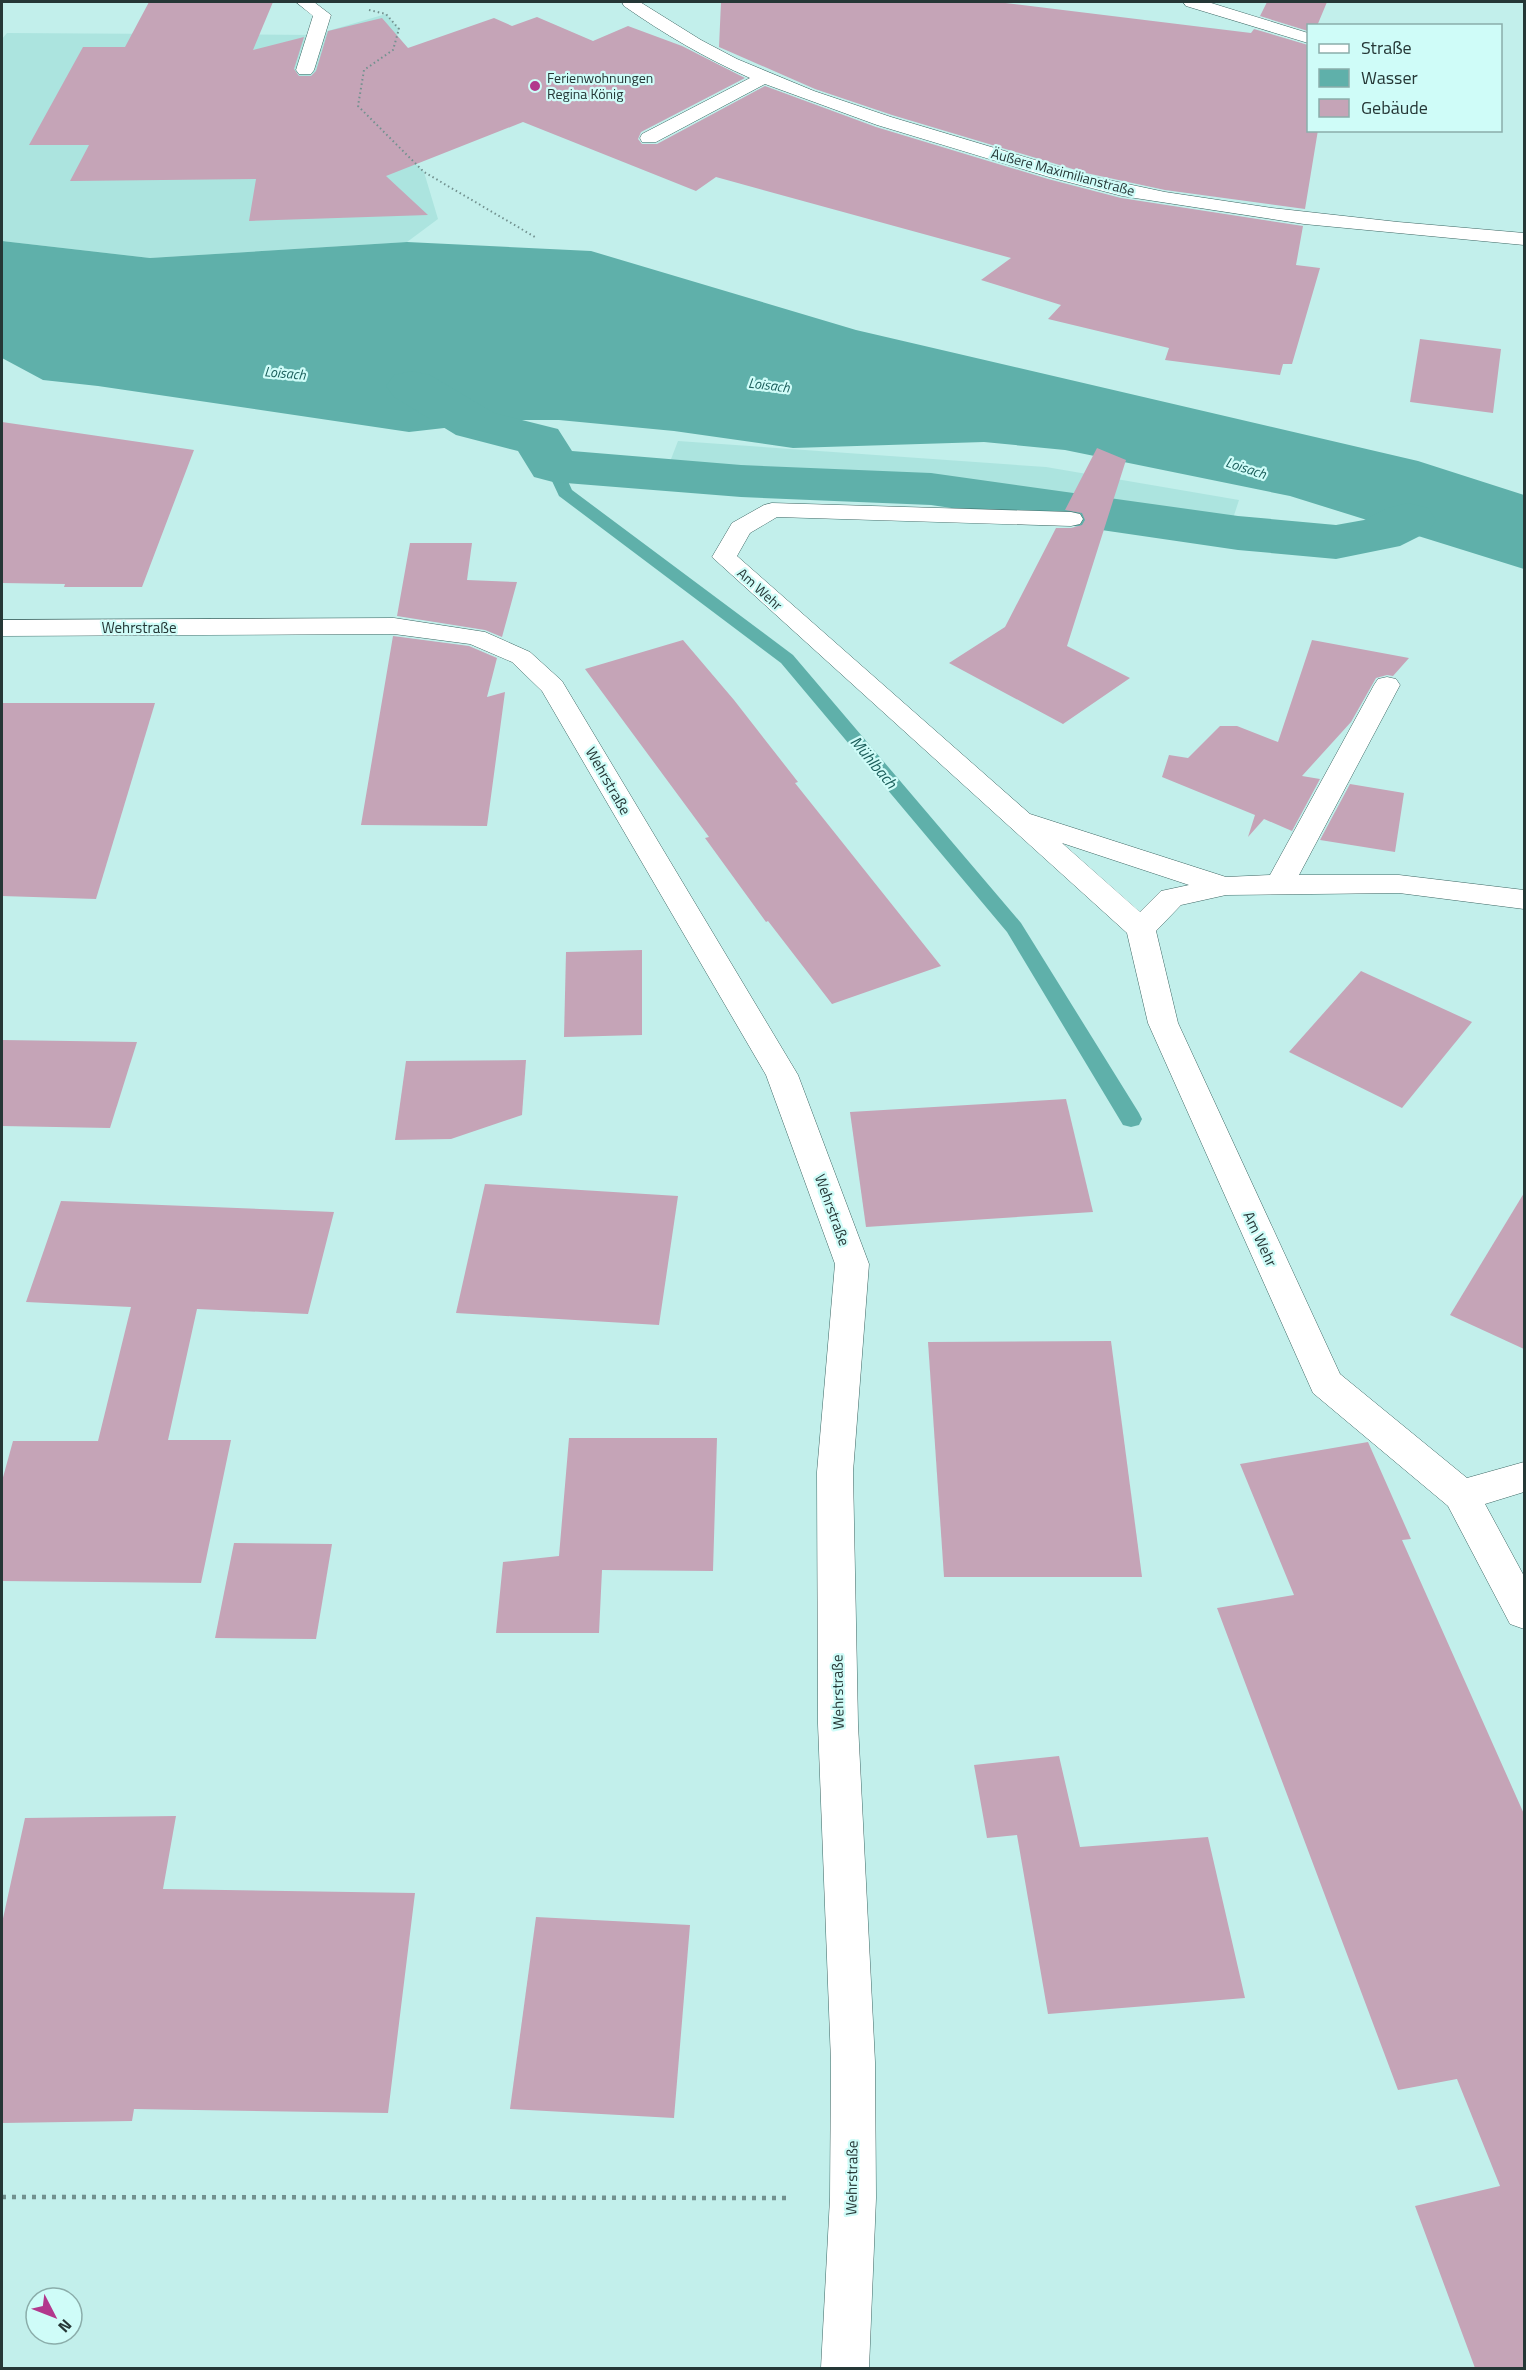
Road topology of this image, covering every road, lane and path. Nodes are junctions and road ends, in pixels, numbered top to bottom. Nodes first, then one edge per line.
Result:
1 (304, 2) edge
2 (630, 2) edge
3 (1192, 2) edge
4 (363, 9) dead end
5 (1307, 38) edge
6 (305, 70) dead end
7 (765, 77) junction
8 (649, 138) dead end
9 (535, 237) dead end
10 (1524, 239) edge
11 (1071, 519) dead end
12 (2, 628) edge
13 (1387, 685) dead end
14 (1017, 819) junction
15 (1280, 884) junction
16 (1226, 886) junction
17 (1524, 900) edge
18 (1142, 929) junction
19 (1524, 1477) edge
20 (1461, 1495) junction
21 (1524, 1612) edge
22 (2, 2197) edge
23 (853, 2198) junction
24 (845, 2368) edge

1 - 6 street
2 - 7 street, Äußere Maximilianstraße
3 - 5 street
4 - 9 path
7 - 8 street
7 - 10 street, Äußere Maximilianstraße
11 - 14 street, Am Wehr
12 - 23 street, Wehrstraße
13 - 15 street
14 - 16 street, Am Wehr
14 - 18 street, Am Wehr
15 - 16 street, Am Wehr
15 - 17 street, Am Wehr
16 - 18 street, Am Wehr
18 - 20 street, Am Wehr
19 - 20 street
20 - 21 street, Am Wehr
22 - 23 path
23 - 24 street, Wehrstraße

